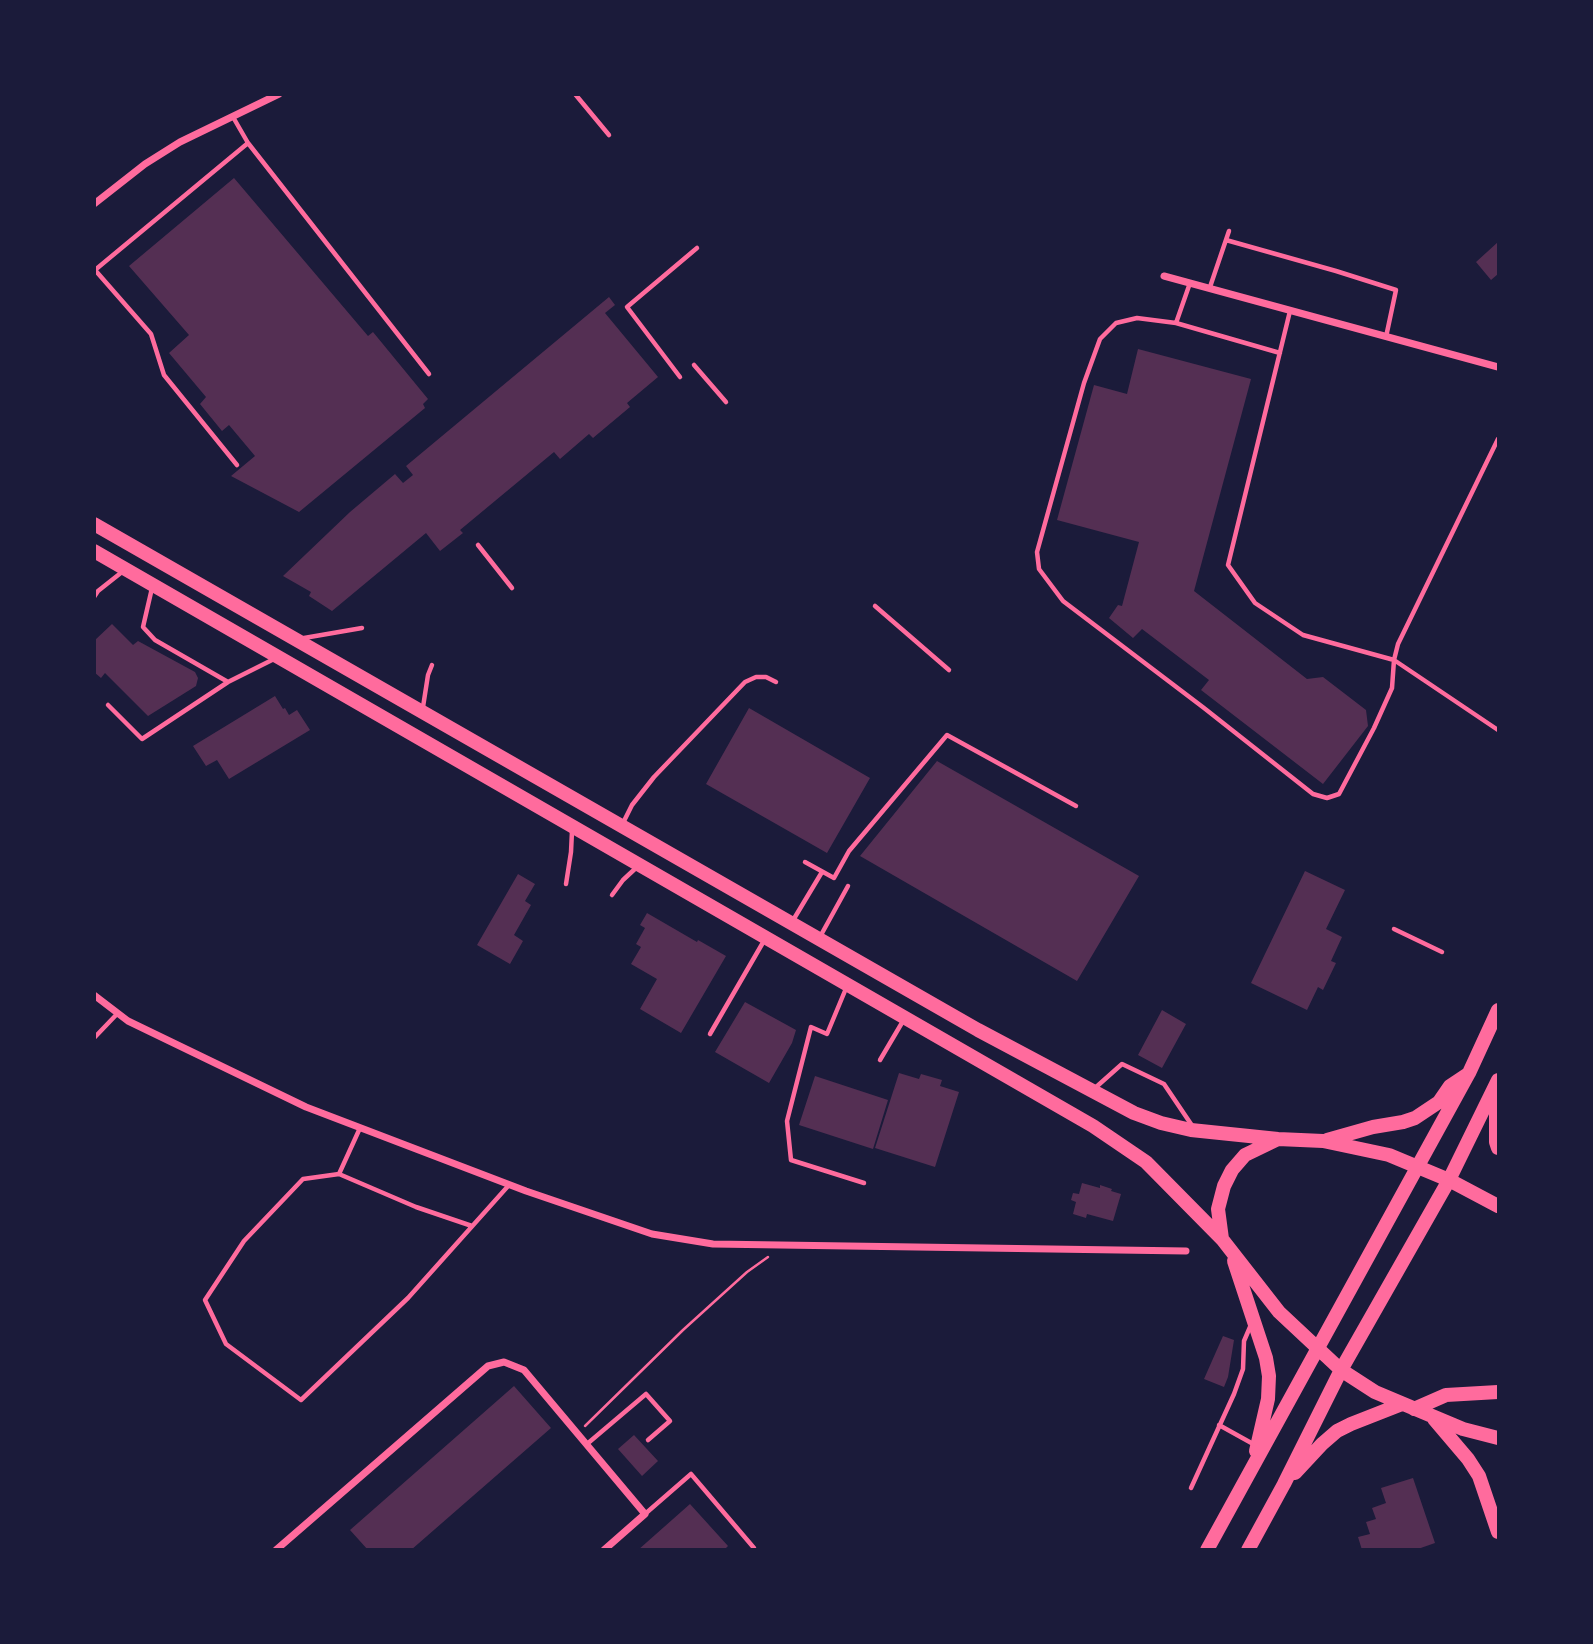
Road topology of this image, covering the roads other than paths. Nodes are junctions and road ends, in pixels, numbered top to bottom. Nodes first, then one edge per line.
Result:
1 (279, 94) edge
2 (575, 94) edge
3 (233, 117) junction
4 (609, 135) dead end
5 (248, 143) junction
6 (94, 204) edge
7 (1229, 231) dead end
8 (1226, 240) junction
9 (696, 248) dead end
10 (1164, 276) dead end
11 (1190, 282) junction
12 (1210, 287) junction
13 (1290, 311) junction
14 (1177, 323) junction
15 (1386, 337) junction
16 (1280, 353) junction
17 (694, 365) dead end
18 (1499, 367) edge
19 (429, 374) dead end
20 (680, 377) dead end
21 (726, 402) dead end
22 (1499, 439) edge
23 (237, 465) dead end
24 (94, 524) edge
25 (478, 545) dead end
26 (94, 551) edge
27 (126, 569) junction
28 (153, 584) junction
29 (512, 588) dead end
30 (94, 597) edge
31 (875, 606) dead end
32 (362, 628) dead end
33 (296, 639) junction
34 (278, 657) junction
35 (1394, 660) junction
36 (432, 665) dead end
37 (949, 670) dead end
38 (228, 682) junction
39 (776, 682) dead end
40 (108, 705) dead end
41 (423, 712) junction
42 (1499, 730) edge
43 (1076, 806) dead end
44 (572, 826) junction
45 (622, 826) junction
46 (805, 862) dead end
47 (639, 865) junction
48 (822, 872) junction
49 (566, 884) dead end
50 (848, 886) dead end
51 (612, 895) dead end
52 (791, 923) junction
53 (1394, 929) dead end
54 (766, 938) junction
55 (819, 939) junction
56 (1442, 952) dead end
57 (847, 985) junction
58 (94, 995) edge
59 (1499, 1010) edge
60 (118, 1013) junction
61 (905, 1018) junction
62 (710, 1034) dead end
63 (94, 1038) edge
64 (880, 1060) dead end
65 (1469, 1073) junction
66 (1497, 1083) edge
67 (1092, 1091) junction
68 (360, 1128) junction
69 (1196, 1131) junction
70 (1278, 1139) junction
71 (1323, 1141) junction
72 (1499, 1148) edge
73 (1418, 1166) junction
74 (339, 1174) junction
75 (1449, 1180) junction
76 (864, 1183) dead end
77 (509, 1184) junction
78 (1499, 1206) edge
79 (472, 1226) junction
80 (1226, 1245) junction
81 (1186, 1251) dead end
82 (1254, 1320) junction
83 (1318, 1349) junction
84 (1341, 1370) junction
85 (1499, 1392) edge
86 (1408, 1406) junction
87 (1431, 1416) junction
88 (1219, 1425) junction
89 (1499, 1438) edge
90 (648, 1440) dead end
91 (587, 1444) junction
92 (1257, 1446) junction
93 (1251, 1471) junction
94 (1284, 1484) junction
95 (1191, 1488) dead end
96 (645, 1514) junction
97 (1499, 1532) edge
98 (276, 1549) edge
99 (604, 1549) edge
100 (753, 1549) edge
101 (1207, 1549) edge
102 (1248, 1549) edge

1 - 3 street
2 - 4 lane
3 - 5 lane
3 - 6 street
5 - 19 lane
5 - 23 lane
7 - 8 lane
8 - 12 lane
8 - 15 lane
9 - 20 lane
10 - 11 street
11 - 12 street
11 - 14 lane
12 - 13 street
13 - 15 street
13 - 16 lane
14 - 16 lane
14 - 35 lane
15 - 18 street
16 - 35 lane
17 - 21 lane
22 - 35 lane
24 - 33 main road
25 - 29 lane
26 - 27 main road
27 - 28 main road
27 - 30 lane
28 - 34 main road
28 - 38 lane
31 - 37 lane
32 - 33 lane
33 - 41 main road
34 - 38 lane
34 - 44 main road
35 - 42 lane
36 - 41 lane
38 - 40 lane
39 - 45 lane
41 - 45 main road
43 - 48 lane
44 - 47 main road
44 - 49 lane
45 - 52 main road
46 - 48 lane
47 - 51 lane
47 - 54 main road
48 - 52 lane
50 - 55 lane
52 - 55 main road
53 - 56 lane
54 - 57 main road
54 - 62 lane
55 - 67 main road
57 - 61 main road
57 - 76 lane
58 - 60 street
59 - 65 main road
60 - 63 lane
60 - 68 street
61 - 64 lane
61 - 80 main road
65 - 71 main road
65 - 73 main road
66 - 72 main road
66 - 75 main road
67 - 69 main road
67 - 69 lane
68 - 74 lane
68 - 77 street
69 - 70 main road
70 - 71 main road
70 - 80 main road
71 - 73 main road
73 - 75 main road
73 - 83 main road
74 - 79 lane
74 - 79 lane
75 - 78 main road
75 - 84 main road
77 - 79 lane
77 - 81 street
80 - 82 main road
80 - 83 main road
82 - 88 lane
82 - 92 main road
83 - 84 main road
83 - 93 main road
84 - 86 main road
84 - 94 main road
85 - 86 main road
86 - 87 main road
86 - 94 main road
87 - 89 main road
87 - 97 main road
88 - 92 lane
88 - 95 lane
90 - 91 lane
91 - 96 street
91 - 98 street
92 - 93 main road
93 - 101 main road
94 - 102 main road
96 - 99 street
96 - 100 lane

